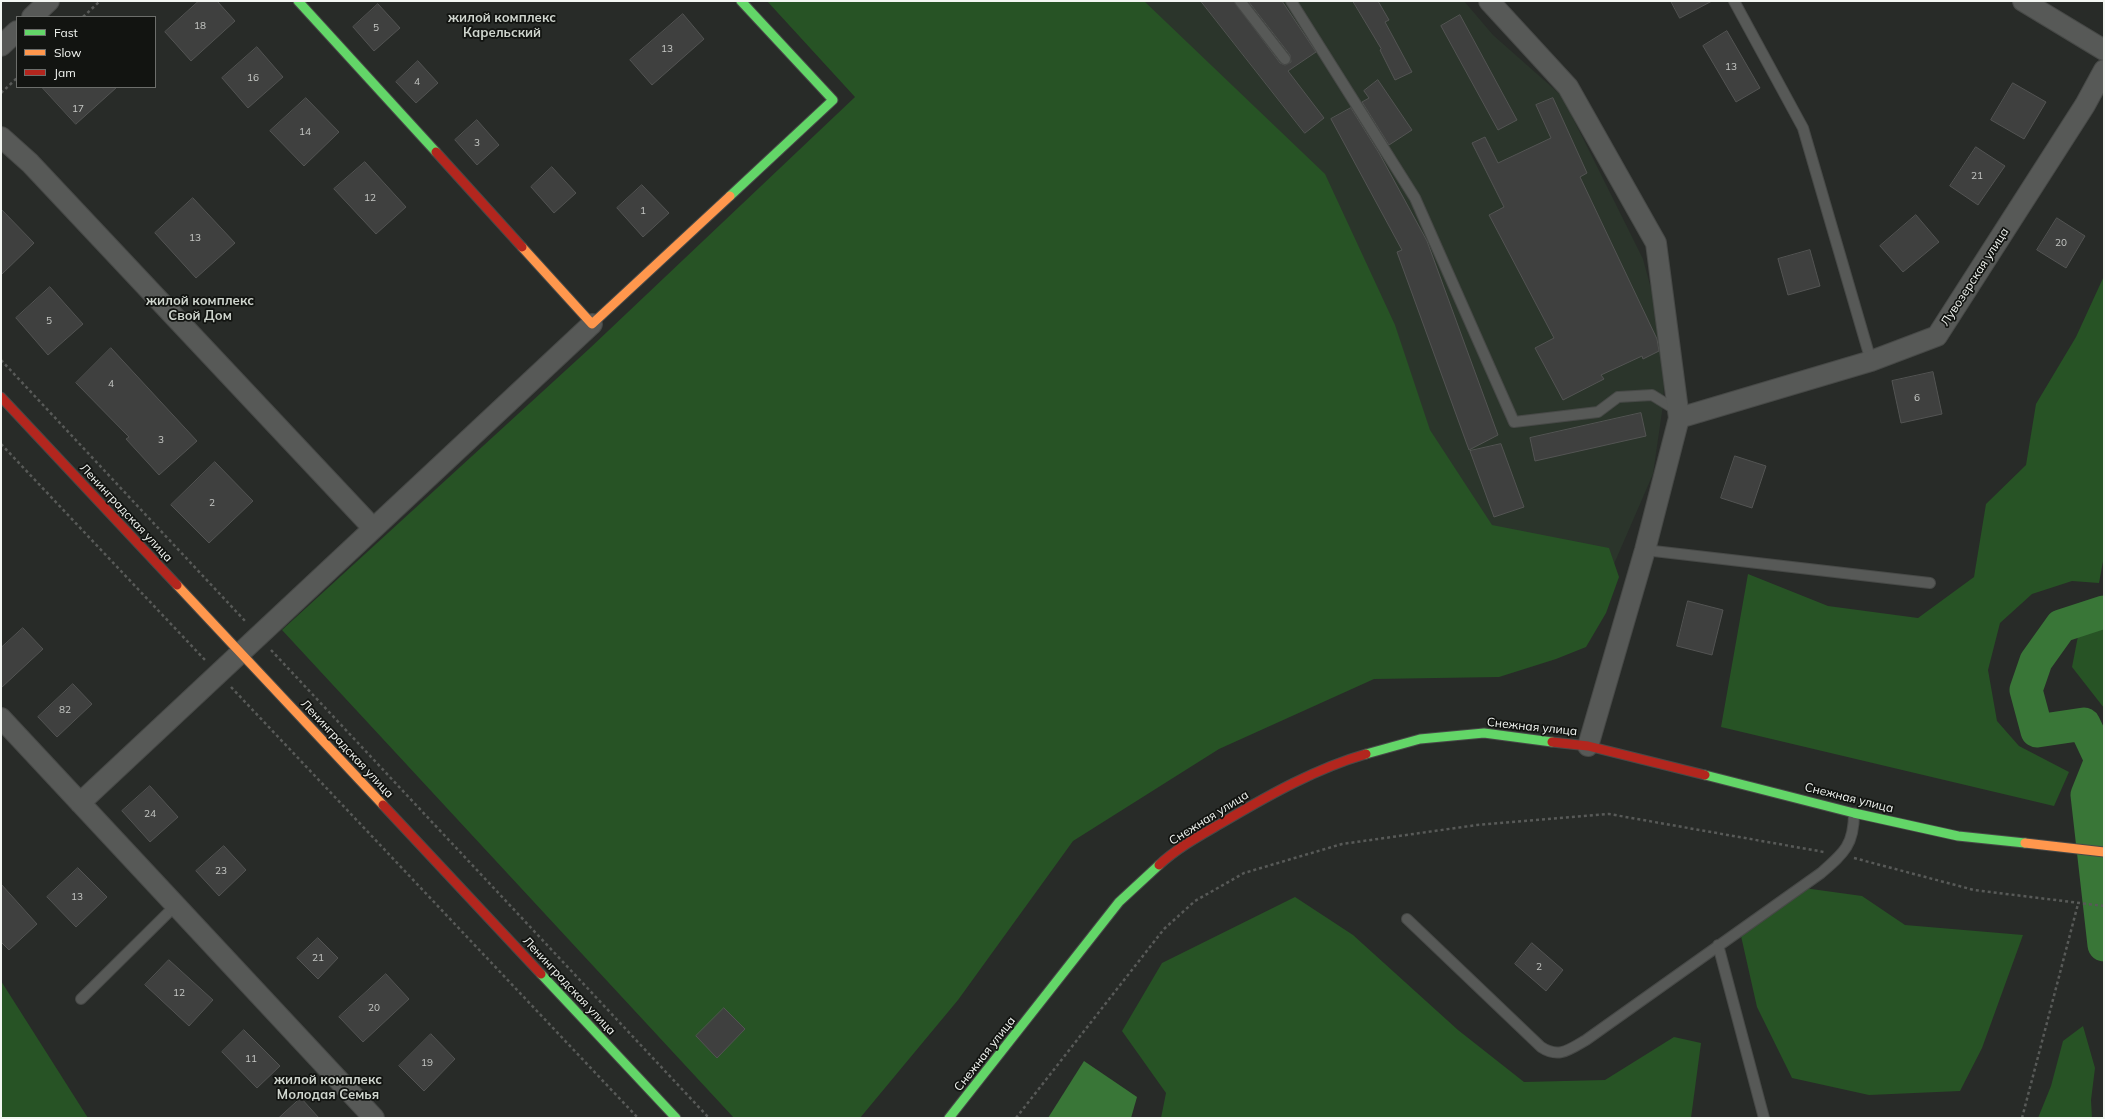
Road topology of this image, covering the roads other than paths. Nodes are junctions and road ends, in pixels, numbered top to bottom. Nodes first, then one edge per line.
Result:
1 (49, 1) edge
2 (298, 1) edge
3 (741, 1) edge
4 (1240, 1) edge
5 (1291, 1) edge
6 (1489, 1) edge
7 (1734, 1) edge
8 (2023, 1) edge
9 (33, 16) edge
10 (16, 32) edge
11 (1, 46) edge
12 (2104, 50) edge
13 (1285, 58) dead end
14 (2104, 70) edge
15 (1, 137) edge
16 (592, 324) junction
17 (1871, 361) junction
18 (1, 397) edge
19 (1679, 414) junction
20 (374, 528) junction
21 (1644, 550) junction
22 (1930, 583) dead end
23 (241, 653) junction
24 (1, 720) edge
25 (1588, 746) junction
26 (80, 804) junction
27 (1854, 813) junction
28 (2104, 852) edge
29 (175, 906) junction
30 (1407, 919) dead end
31 (1718, 945) junction
32 (81, 1000) dead end
33 (374, 1118) edge
34 (676, 1118) edge
35 (950, 1118) edge
36 (1764, 1118) edge

1 - 9 street
2 - 16 street
3 - 16 street
4 - 13 lane
5 - 19 lane
6 - 19 street
7 - 17 lane
8 - 12 street
10 - 11 street
14 - 17 street, Лувозерская улица
15 - 20 street
16 - 20 street
17 - 19 street, Лувозерская улица
18 - 23 street, Ленинградская улица
19 - 21 street
20 - 23 street
21 - 22 lane
21 - 25 street
23 - 26 street
23 - 34 street, Ленинградская улица
24 - 26 street
25 - 27 street, Снежная улица
25 - 35 street, Снежная улица
26 - 29 street
27 - 28 street, Снежная улица
27 - 31 lane
29 - 32 lane
29 - 33 street
30 - 31 lane
31 - 36 lane

